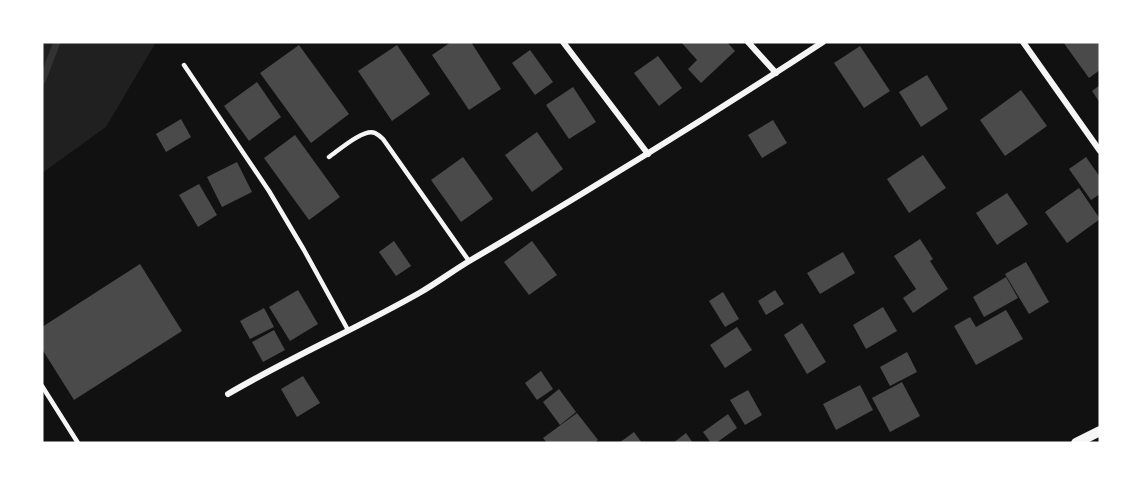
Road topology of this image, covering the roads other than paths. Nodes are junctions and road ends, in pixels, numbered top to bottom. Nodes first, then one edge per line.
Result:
1 (563, 42) edge
2 (748, 42) edge
3 (823, 42) edge
4 (1023, 42) edge
5 (184, 65) dead end
6 (776, 73) junction
7 (1100, 151) edge
8 (648, 154) junction
9 (329, 157) dead end
10 (469, 261) junction
11 (348, 330) junction
12 (42, 386) edge
13 (228, 394) dead end
14 (1100, 431) edge
15 (78, 443) edge
16 (1077, 443) edge

1 - 8 street
2 - 6 street
3 - 6 street
4 - 7 street
5 - 11 lane
6 - 8 street
8 - 10 street
9 - 10 lane
10 - 11 street
11 - 13 street
12 - 15 lane
14 - 16 street

